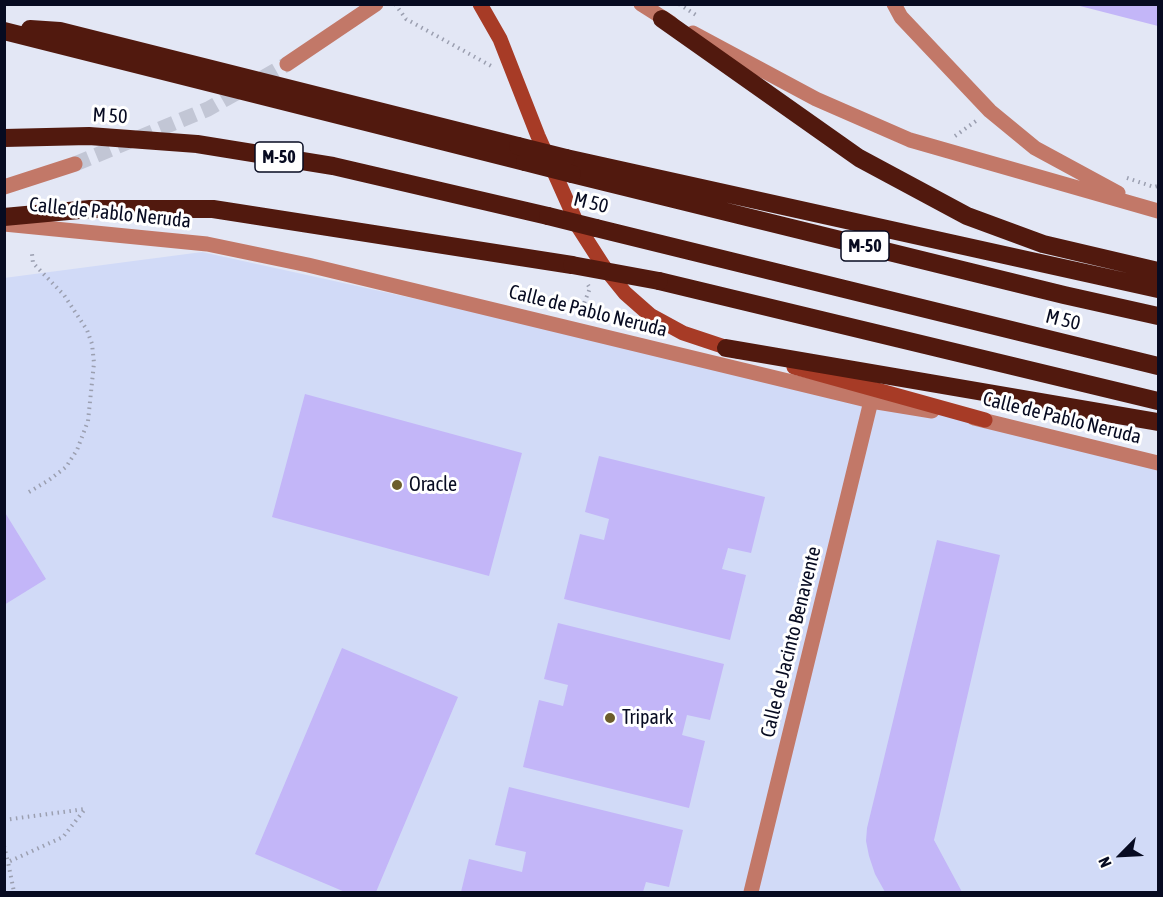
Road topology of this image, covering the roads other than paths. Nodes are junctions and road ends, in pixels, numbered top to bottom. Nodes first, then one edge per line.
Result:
1 (376, 4) edge
2 (480, 4) edge
3 (641, 4) edge
4 (894, 4) edge
5 (662, 19) junction
6 (4, 29) edge
7 (287, 64) tunnel mouth
8 (4, 138) edge
9 (75, 164) tunnel mouth
10 (569, 166) junction
11 (4, 188) edge
12 (1142, 206) junction
13 (1158, 211) edge
14 (4, 217) edge
15 (4, 224) edge
16 (1158, 271) edge
17 (1158, 289) edge
18 (1158, 316) edge
19 (726, 348) junction
20 (1158, 366) edge
21 (871, 401) junction
22 (1158, 401) edge
23 (985, 420) junction
24 (1158, 422) edge
25 (1158, 463) edge
26 (751, 892) edge

1 - 7 street
2 - 19 street
3 - 5 street
4 - 12 street
5 - 12 street
5 - 16 highway
6 - 10 highway, M-50, bridge
8 - 20 highway, M 50 / M-50, bridge
9 - 11 street
10 - 17 highway
10 - 18 highway, M-50
12 - 13 street
14 - 22 highway, bridge
15 - 21 street, Calle de Pablo Neruda
19 - 23 street
19 - 24 highway
21 - 23 street, Calle de Pablo Neruda
21 - 26 street, Calle de Jacinto Benavente
23 - 25 street, Calle de Pablo Neruda

